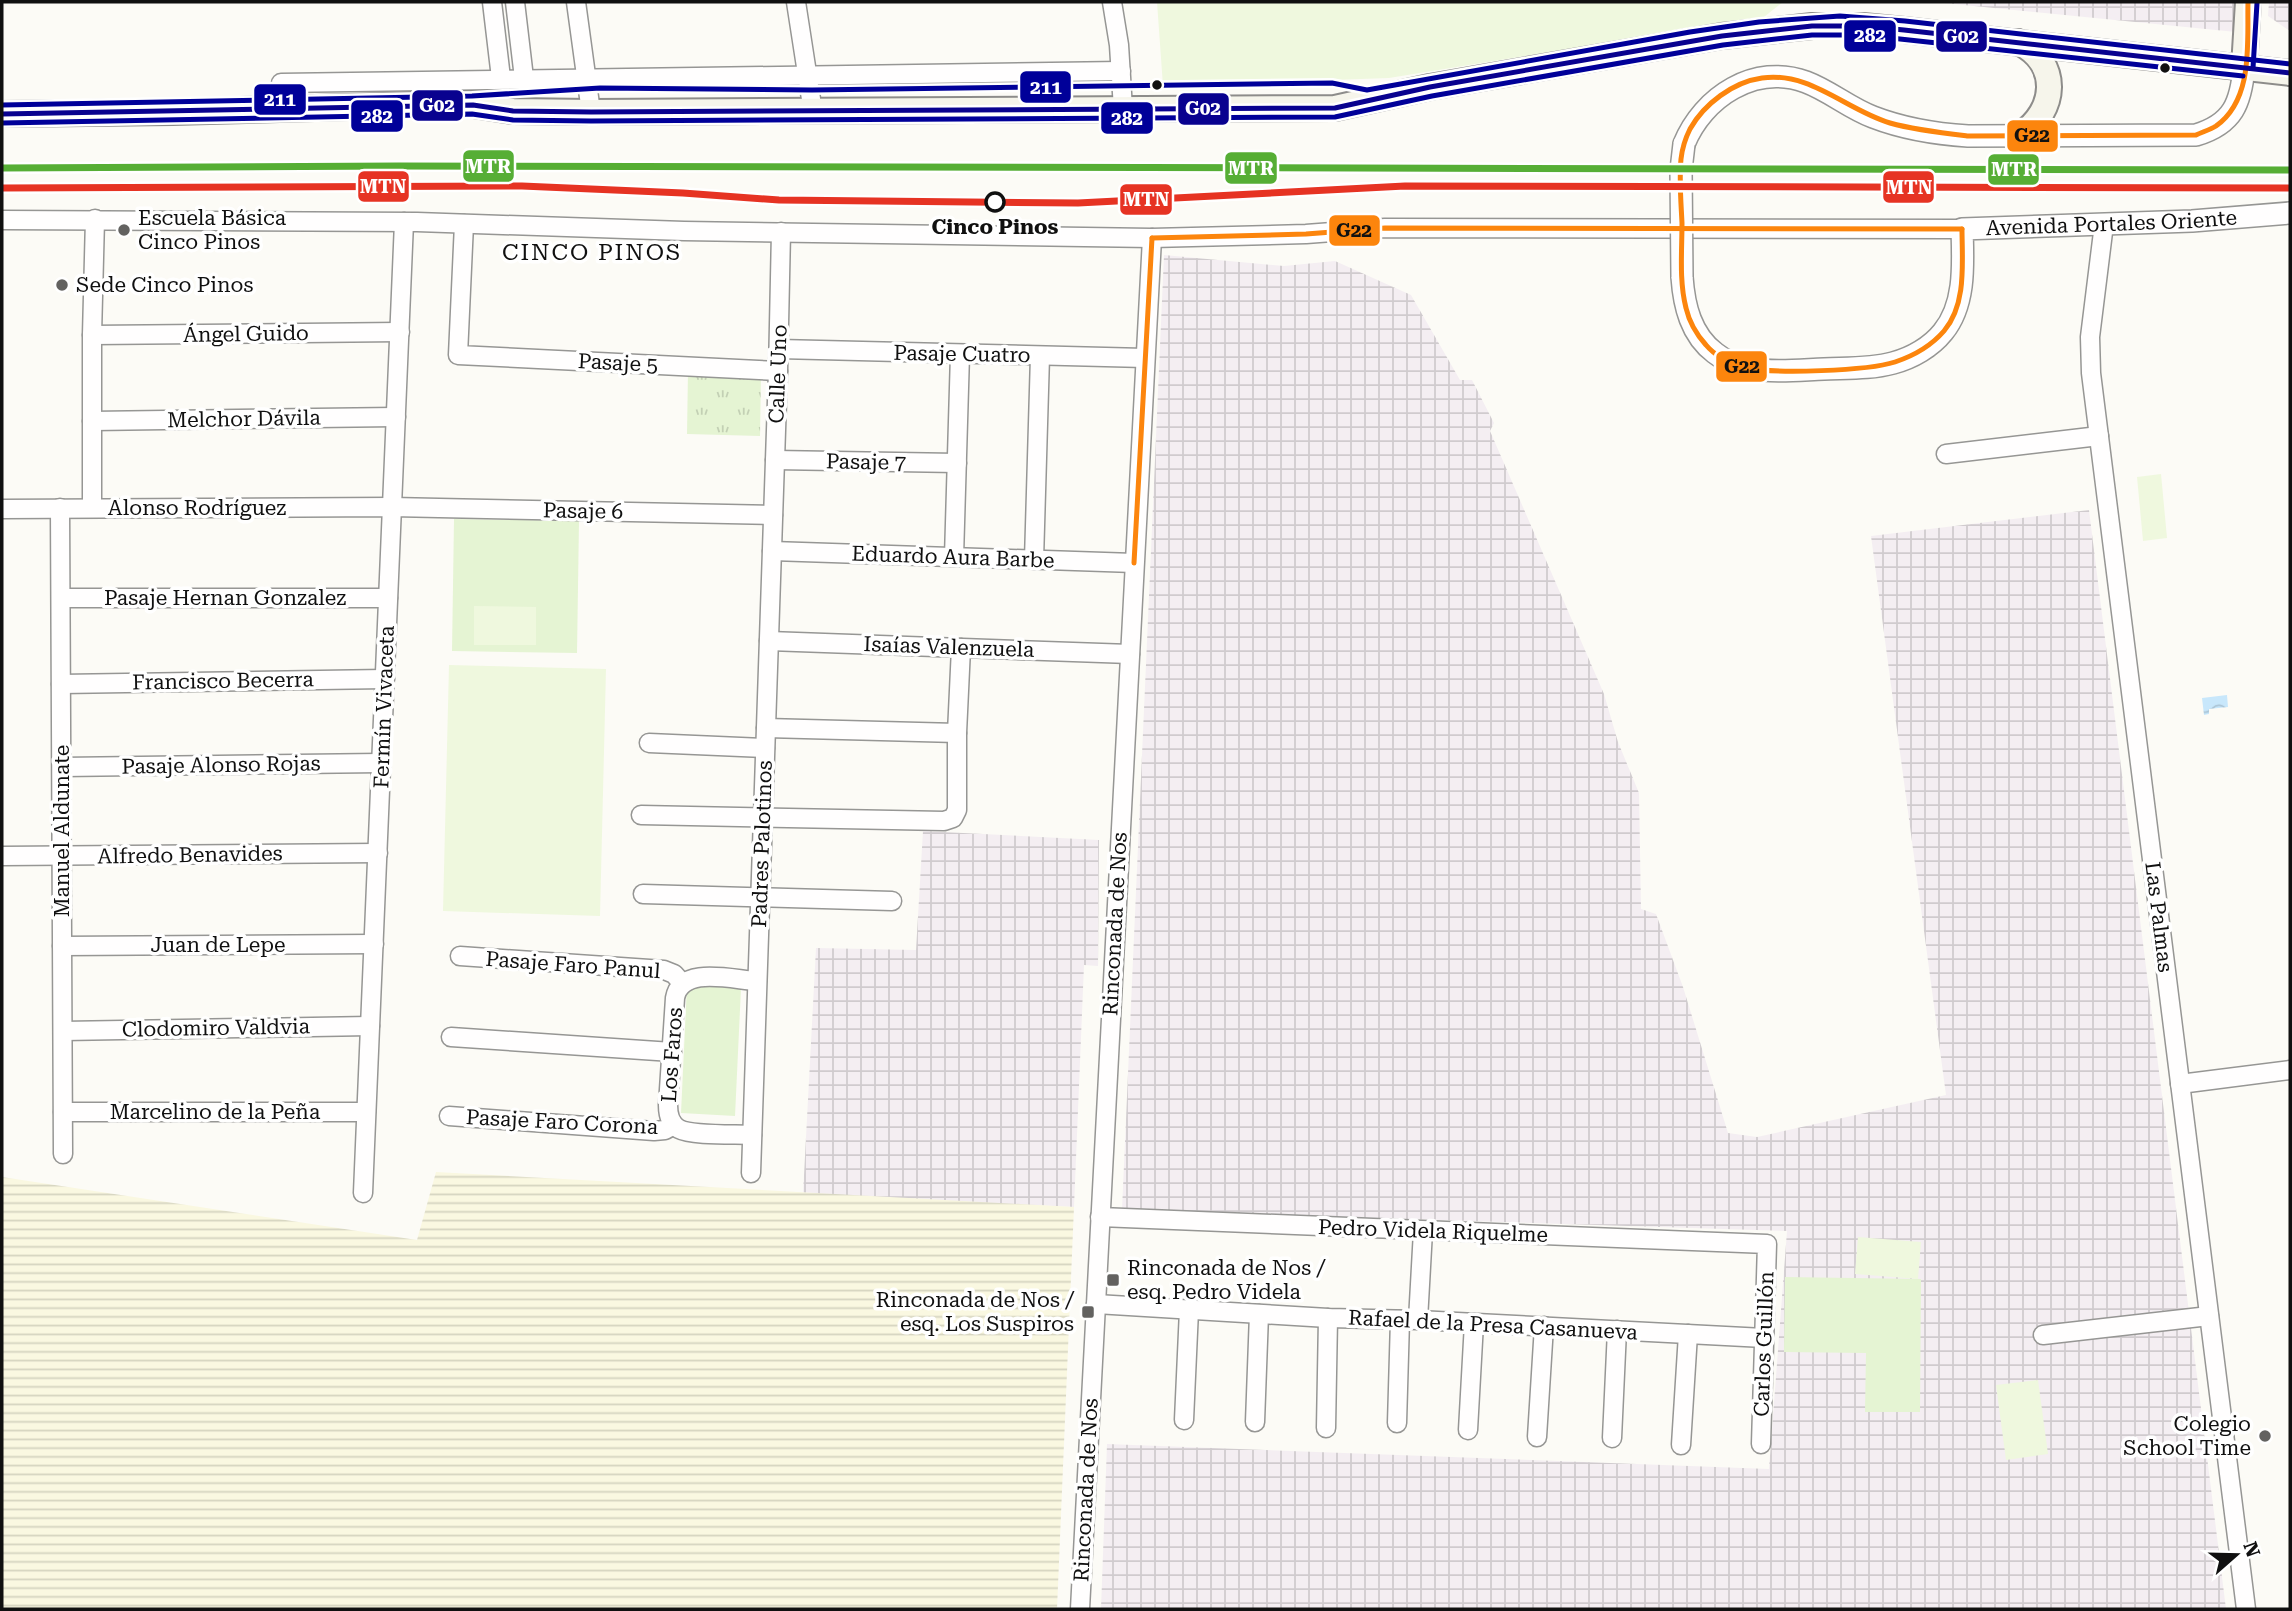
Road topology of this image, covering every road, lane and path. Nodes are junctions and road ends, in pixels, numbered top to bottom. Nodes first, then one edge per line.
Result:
1 (492, 2) edge
2 (515, 2) edge
3 (576, 2) edge
4 (796, 2) edge
5 (1112, 2) edge
6 (2248, 2) edge
7 (2018, 42) junction
8 (2244, 67) junction
9 (2290, 73) edge
10 (501, 78) junction
11 (524, 78) junction
12 (809, 87) junction
13 (1122, 92) junction
14 (590, 96) junction
15 (281, 109) junction
16 (2, 114) edge
17 (2020, 135) junction
18 (2290, 213) edge
19 (95, 219) junction
20 (2, 220) edge
21 (404, 222) junction
22 (464, 224) junction
23 (2104, 224) junction
24 (1962, 229) junction
25 (781, 232) junction
26 (1152, 238) junction
27 (400, 332) junction
28 (92, 335) junction
29 (779, 349) junction
30 (960, 354) junction
31 (1040, 356) junction
32 (1145, 358) junction
33 (778, 371) junction
34 (396, 417) junction
35 (92, 421) junction
36 (2099, 436) junction
37 (1946, 454) dead end
38 (775, 460) junction
39 (957, 464) junction
40 (392, 507) junction
41 (60, 508) junction
42 (92, 508) junction
43 (2, 509) edge
44 (773, 515) junction
45 (772, 551) junction
46 (954, 557) junction
47 (1034, 560) junction
48 (1134, 563) junction
49 (61, 598) junction
50 (388, 598) junction
51 (769, 641) junction
52 (961, 648) junction
53 (1130, 654) junction
54 (385, 679) junction
55 (61, 684) junction
56 (766, 727) junction
57 (957, 733) junction
58 (649, 743) dead end
59 (765, 748) junction
60 (381, 763) junction
61 (62, 767) junction
62 (641, 815) dead end
63 (762, 819) junction
64 (378, 853) junction
65 (2, 856) edge
66 (62, 856) junction
67 (643, 894) dead end
68 (760, 898) junction
69 (892, 901) dead end
70 (374, 944) junction
71 (62, 946) junction
72 (460, 956) dead end
73 (757, 981) junction
74 (682, 983) junction
75 (370, 1026) junction
76 (63, 1031) junction
77 (451, 1037) dead end
78 (672, 1052) junction
79 (2290, 1070) edge
80 (2180, 1084) junction
81 (63, 1112) junction
82 (366, 1112) junction
83 (449, 1116) dead end
84 (674, 1125) junction
85 (752, 1135) junction
86 (63, 1154) dead end
87 (751, 1173) dead end
88 (363, 1192) dead end
89 (1100, 1217) junction
90 (1423, 1231) junction
91 (1767, 1244) joint
92 (1096, 1304) junction
93 (1189, 1310) junction
94 (1259, 1314) junction
95 (2209, 1316) junction
96 (1328, 1318) junction
97 (1409, 1320) junction
98 (1474, 1323) junction
99 (1544, 1326) junction
100 (1617, 1330) junction
101 (1688, 1334) junction
102 (2043, 1335) dead end
103 (1764, 1338) junction
104 (1184, 1420) dead end
105 (1255, 1422) dead end
106 (1397, 1423) dead end
107 (1326, 1427) dead end
108 (1468, 1430) dead end
109 (1537, 1437) dead end
110 (1612, 1438) dead end
111 (1761, 1444) dead end
112 (1681, 1445) dead end
113 (1080, 1609) edge
114 (2246, 1609) edge

1 - 10 street
2 - 11 street
3 - 14 street
4 - 12 street
5 - 13 street
6 - 8 main road
7 - 8 main road
7 - 13 main road
7 - 17 main road
8 - 9 main road
8 - 17 street
10 - 11 street
10 - 15 street
11 - 14 street
12 - 13 main road
12 - 14 main road
13 - 14 main road
14 - 15 main road
15 - 16 main road
17 - 24 street, bridge
18 - 23 street, Avenida Portales Oriente
19 - 20 street, Avenida Portales Oriente
19 - 21 street, Avenida Portales Oriente
19 - 28 street
21 - 22 street, Avenida Portales Oriente
21 - 27 street, Fermín Vivaceta
22 - 25 street, Avenida Portales Oriente
22 - 33 street, Pasaje 5
23 - 24 street, Avenida Portales Oriente
23 - 36 street, Las Palmas
24 - 26 street, Avenida Portales Oriente
25 - 26 street, Avenida Portales Oriente
25 - 29 street, Calle Uno
26 - 32 street, Rinconada de Nos
27 - 28 street, Ángel Guido
27 - 34 street, Fermín Vivaceta
28 - 35 street
29 - 30 street, Pasaje Cuatro
29 - 33 street, Calle Uno
30 - 31 street, Pasaje Cuatro
30 - 39 street
31 - 32 street, Pasaje Cuatro
31 - 47 street
32 - 48 street, Rinconada de Nos
33 - 38 street, Calle Uno
34 - 35 street, Melchor Dávila
34 - 40 street, Fermín Vivaceta
35 - 42 street
36 - 37 street
36 - 80 street, Las Palmas
38 - 39 street, Pasaje 7
38 - 44 street, Calle Uno
39 - 46 street
40 - 42 street, Alonso Rodríguez
40 - 44 street, Pasaje 6
40 - 50 street, Fermín Vivaceta
41 - 42 street, Alonso Rodríguez
41 - 43 street, Alonso Rodríguez
41 - 49 street, Manuel Aldunate
44 - 45 street, Padres Palotinos
45 - 46 street, Eduardo Aura Barbe
45 - 51 street, Padres Palotinos
46 - 47 street, Eduardo Aura Barbe
47 - 48 street, Eduardo Aura Barbe
48 - 53 street, Rinconada de Nos
49 - 50 street, Pasaje Hernan Gonzalez
49 - 55 street, Manuel Aldunate
50 - 54 street, Fermín Vivaceta
51 - 52 street, Isaías Valenzuela
51 - 56 street, Padres Palotinos
52 - 53 street, Isaías Valenzuela
52 - 57 street
53 - 89 street, Rinconada de Nos
54 - 55 street, Francisco Becerra
54 - 60 street, Fermín Vivaceta
55 - 61 street, Manuel Aldunate
56 - 57 street
56 - 59 street, Padres Palotinos
57 - 63 street
58 - 59 street
59 - 63 street, Padres Palotinos
60 - 61 street, Pasaje Alonso Rojas
60 - 64 street, Fermín Vivaceta
61 - 66 street, Manuel Aldunate
62 - 63 street
63 - 68 street, Padres Palotinos
64 - 66 street, Alfredo Benavides
64 - 70 street, Fermín Vivaceta
65 - 66 street, Alfredo Benavides
66 - 71 street, Manuel Aldunate
67 - 68 street
68 - 69 street
68 - 73 street, Padres Palotinos
70 - 71 street, Juan de Lepe
70 - 75 street, Fermín Vivaceta
71 - 76 street, Manuel Aldunate
72 - 74 street, Pasaje Faro Panul
73 - 74 street, Los Faros
73 - 85 street, Padres Palotinos
74 - 78 street, Los Faros
75 - 76 street, Clodomiro Valdvia
75 - 82 street, Fermín Vivaceta
76 - 81 street, Manuel Aldunate
77 - 78 street
78 - 84 street, Los Faros
79 - 80 street
80 - 95 street, Las Palmas
81 - 82 street, Marcelino de la Peña
81 - 86 street, Manuel Aldunate
82 - 88 street, Fermín Vivaceta
83 - 84 street, Pasaje Faro Corona
84 - 85 street, Los Faros
85 - 87 street, Padres Palotinos
89 - 90 street, Pedro Videla Riquelme
89 - 92 street, Rinconada de Nos
90 - 91 street, Pedro Videla Riquelme
90 - 97 street
91 - 103 street, Carlos Guillón
92 - 93 street, Rafael de la Presa Casanueva
92 - 113 street, Rinconada de Nos
93 - 94 street, Rafael de la Presa Casanueva
93 - 104 street
94 - 96 street, Rafael de la Presa Casanueva
94 - 105 street
95 - 102 street
95 - 114 street, Las Palmas
96 - 97 street, Rafael de la Presa Casanueva
96 - 107 street
97 - 98 street, Rafael de la Presa Casanueva
97 - 106 street
98 - 99 street, Rafael de la Presa Casanueva
98 - 108 street
99 - 100 street, Rafael de la Presa Casanueva
99 - 109 street
100 - 101 street, Rafael de la Presa Casanueva
100 - 110 street
101 - 103 street, Rafael de la Presa Casanueva
101 - 112 street
103 - 111 street, Carlos Guillón

